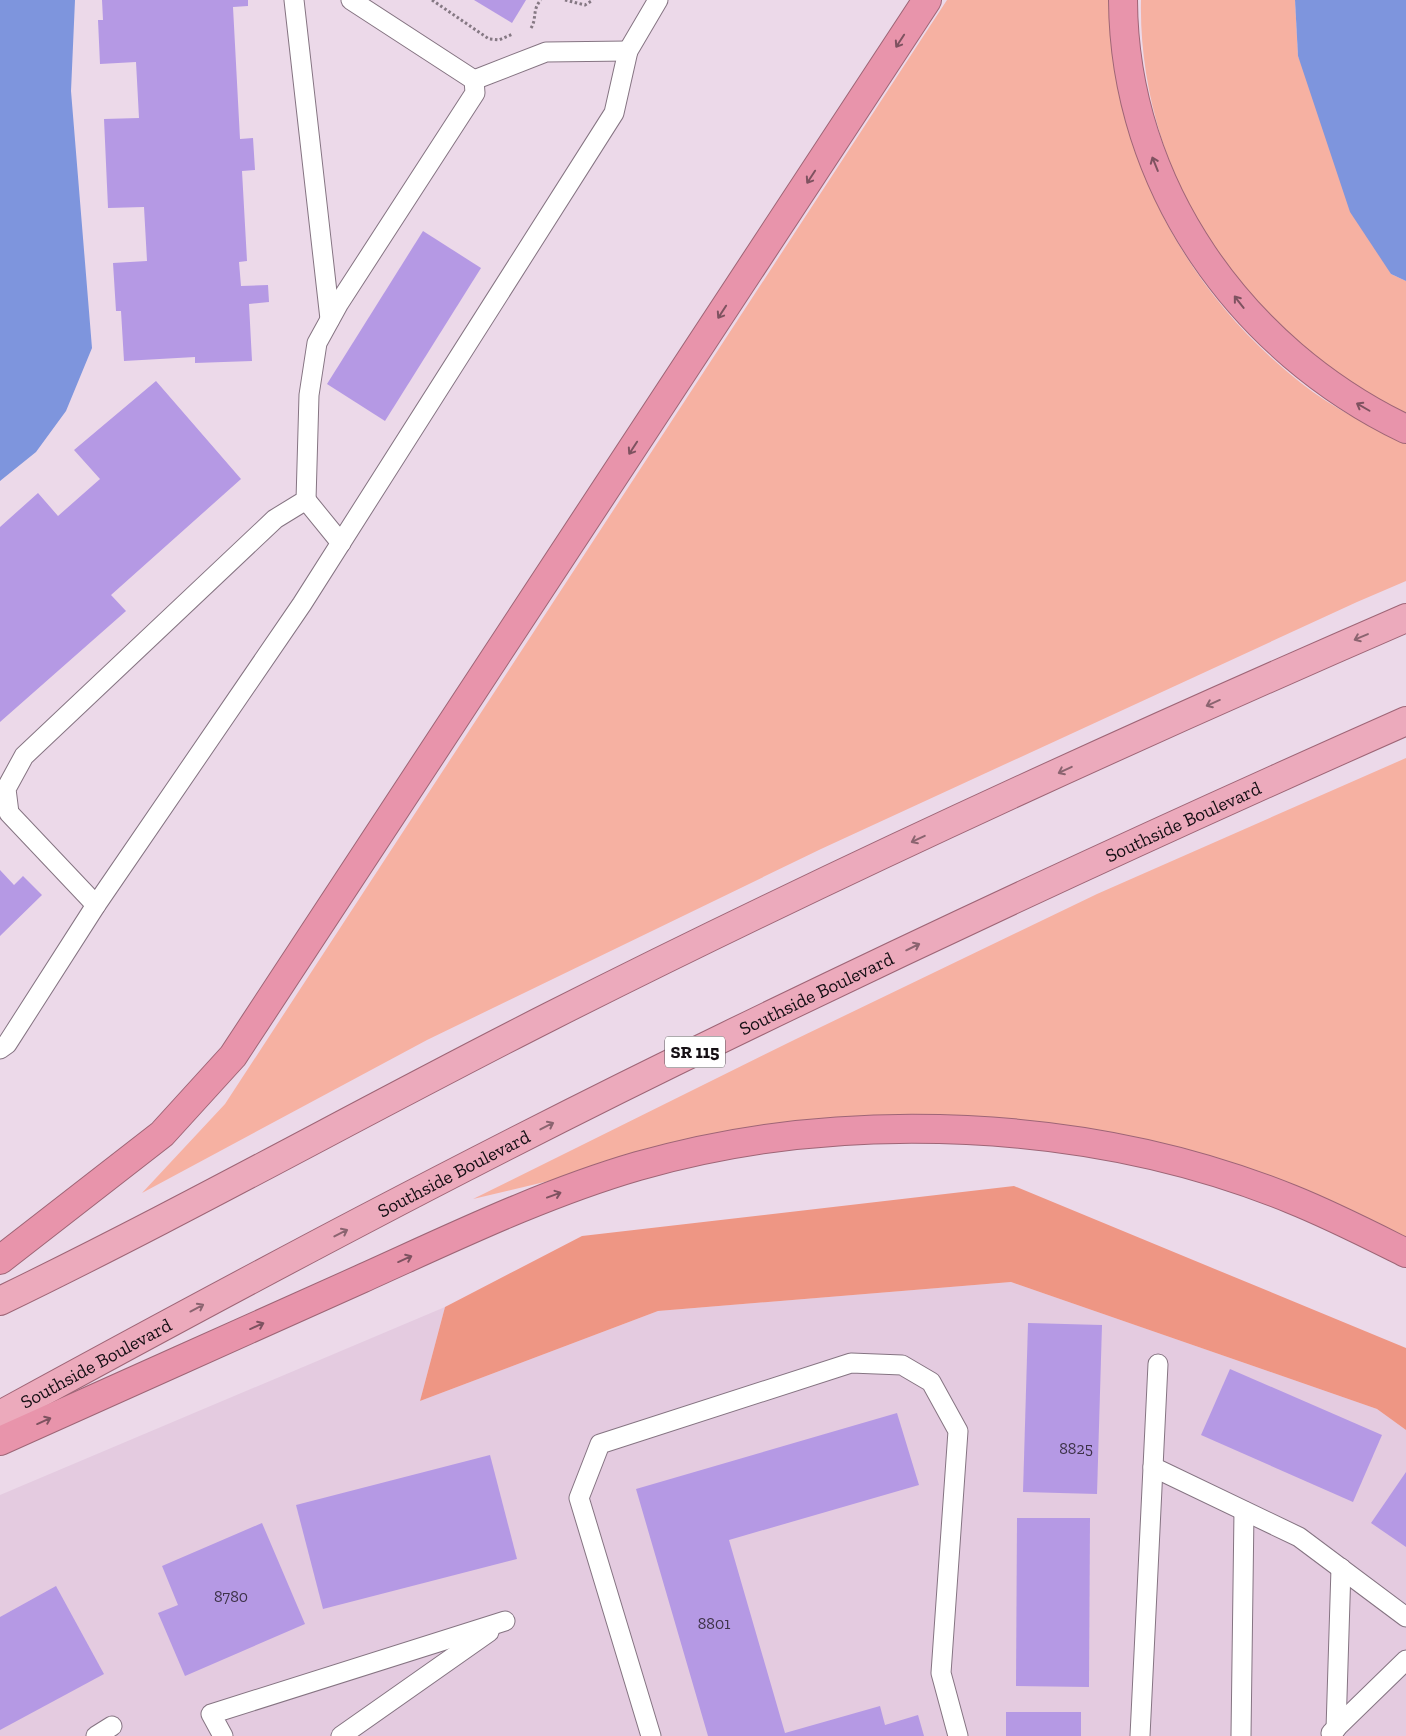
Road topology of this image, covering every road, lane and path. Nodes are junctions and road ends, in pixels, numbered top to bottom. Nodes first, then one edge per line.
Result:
1 (294, 0) edge
2 (351, 0) edge
3 (432, 0) edge
4 (541, 0) edge
5 (565, 0) edge
6 (592, 0) edge
7 (658, 0) edge
8 (927, 0) edge
9 (1124, 0) edge
10 (524, 30) dead end
11 (516, 33) dead end
12 (628, 51) junction
13 (474, 80) junction
14 (330, 319) junction
15 (1406, 429) edge
16 (306, 500) junction
17 (341, 543) junction
18 (1406, 618) edge
19 (1406, 721) edge
20 (96, 905) junction
21 (0, 1049) edge
22 (1406, 1253) edge
23 (0, 1260) edge
24 (0, 1301) edge
25 (1158, 1364) dead end
26 (0, 1414) edge
27 (0, 1441) edge
28 (1153, 1467) junction
29 (1244, 1511) junction
30 (1342, 1568) junction
31 (1406, 1617) edge
32 (1406, 1660) edge
33 (112, 1726) dead end
34 (1332, 1732) edge
35 (96, 1736) edge
36 (223, 1736) edge
37 (341, 1736) edge
38 (651, 1736) edge
39 (958, 1736) edge
40 (1140, 1736) edge
41 (1241, 1736) edge

1 - 14 lane
2 - 13 lane
3 - 11 path
4 - 10 path
5 - 6 path
7 - 12 lane
8 -> 23 highway
15 -> 9 highway
12 - 13 lane
12 - 17 lane
13 - 14 lane
14 - 16 lane
16 - 17 lane
16 - 20 lane
17 - 20 lane
18 -> 24 highway
26 -> 19 highway, Southside Boulevard / SR 115
20 - 21 lane
27 -> 22 highway
25 - 28 lane
28 - 29 lane
28 - 40 lane
29 - 30 lane
29 - 41 lane
30 - 31 lane
30 - 34 lane
32 - 34 lane
33 - 35 lane
36 - 37 lane
38 - 39 lane

